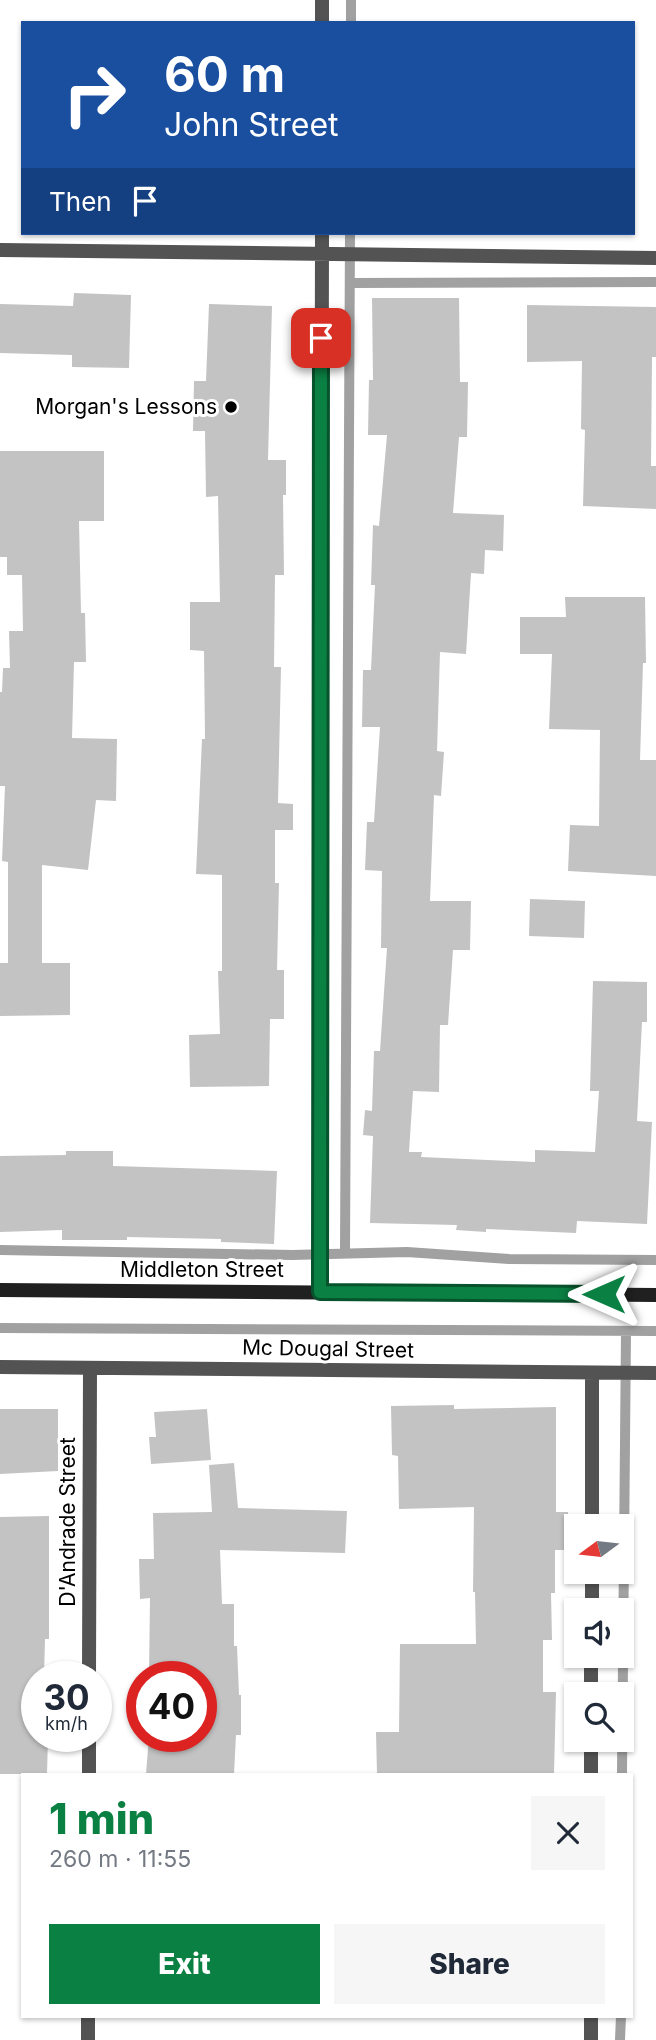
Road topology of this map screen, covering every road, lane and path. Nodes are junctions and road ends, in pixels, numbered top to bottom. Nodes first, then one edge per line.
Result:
1 (322, 0) edge
2 (322, 21) edge
3 (322, 235) edge
4 (0, 250) edge
5 (326, 254) junction
6 (656, 258) edge
7 (0, 1290) edge
8 (320, 1292) junction
9 (656, 1295) edge
10 (0, 1367) edge
11 (90, 1368) junction
12 (599, 1373) junction
13 (656, 1373) edge
14 (593, 1514) edge
15 (89, 1661) edge
16 (89, 1752) edge
17 (591, 1752) edge
18 (89, 1773) edge
19 (591, 1773) edge
20 (88, 2018) edge
21 (591, 2018) edge
22 (88, 2040) edge
23 (591, 2040) edge

1 - 2 street
3 - 5 street
4 - 5 street
5 - 6 street
5 - 8 street
7 - 8 street, Middleton Street
8 - 9 street, Middleton Street
10 - 11 street, Mc Dougal Street
11 - 12 street, Mc Dougal Street
11 - 15 street, D'Andrade Street
12 - 13 street, Mc Dougal Street
12 - 14 street
16 - 18 street
17 - 19 street
20 - 22 street
21 - 23 street

